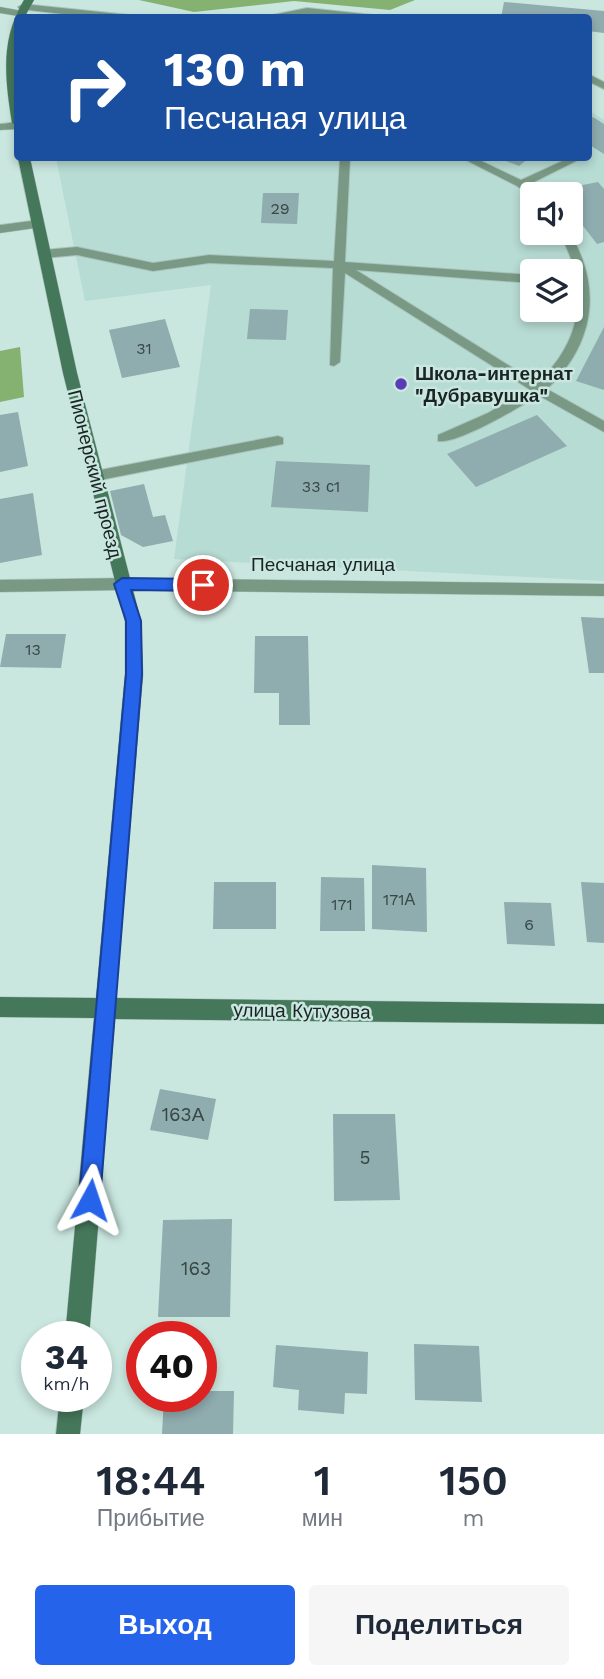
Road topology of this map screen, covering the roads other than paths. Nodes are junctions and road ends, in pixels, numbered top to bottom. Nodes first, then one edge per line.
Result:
1 (23, 7) edge
2 (0, 10) edge
3 (91, 14) edge
4 (288, 14) edge
5 (335, 14) edge
6 (14, 27) edge
7 (14, 98) edge
8 (25, 161) edge
9 (345, 161) edge
10 (473, 161) edge
11 (570, 161) edge
12 (525, 182) edge
13 (520, 184) edge
14 (38, 223) junction
15 (0, 229) edge
16 (44, 254) junction
17 (340, 265) junction
18 (520, 278) edge
19 (583, 322) edge
20 (334, 362) dead end
21 (539, 390) junction
22 (604, 427) edge
23 (443, 438) dead end
24 (278, 441) dead end
25 (95, 475) junction
26 (122, 584) junction
27 (0, 586) edge
28 (604, 590) edge
29 (0, 1007) edge
30 (107, 1008) junction
31 (604, 1014) edge
32 (78, 1321) edge
33 (70, 1412) edge
34 (68, 1434) edge

1 - 2 street
1 - 3 lane
4 - 5 lane
6 - 7 street
8 - 14 street, Пионерский проезд
9 - 17 lane
10 - 13 lane
11 - 12 lane
14 - 15 street
14 - 16 street, Пионерский проезд
16 - 17 lane
16 - 25 street, Пионерский проезд
17 - 18 lane
17 - 20 lane
17 - 21 lane
19 - 21 lane
21 - 22 lane
21 - 23 lane
24 - 25 lane
25 - 26 street, Пионерский проезд
26 - 27 street, Песчаная улица
26 - 28 street, Песчаная улица
26 - 30 street, Пионерский проезд
29 - 30 street, улица Кутузова
30 - 31 street, улица Кутузова
30 - 32 street, Пионерский проезд
33 - 34 street

